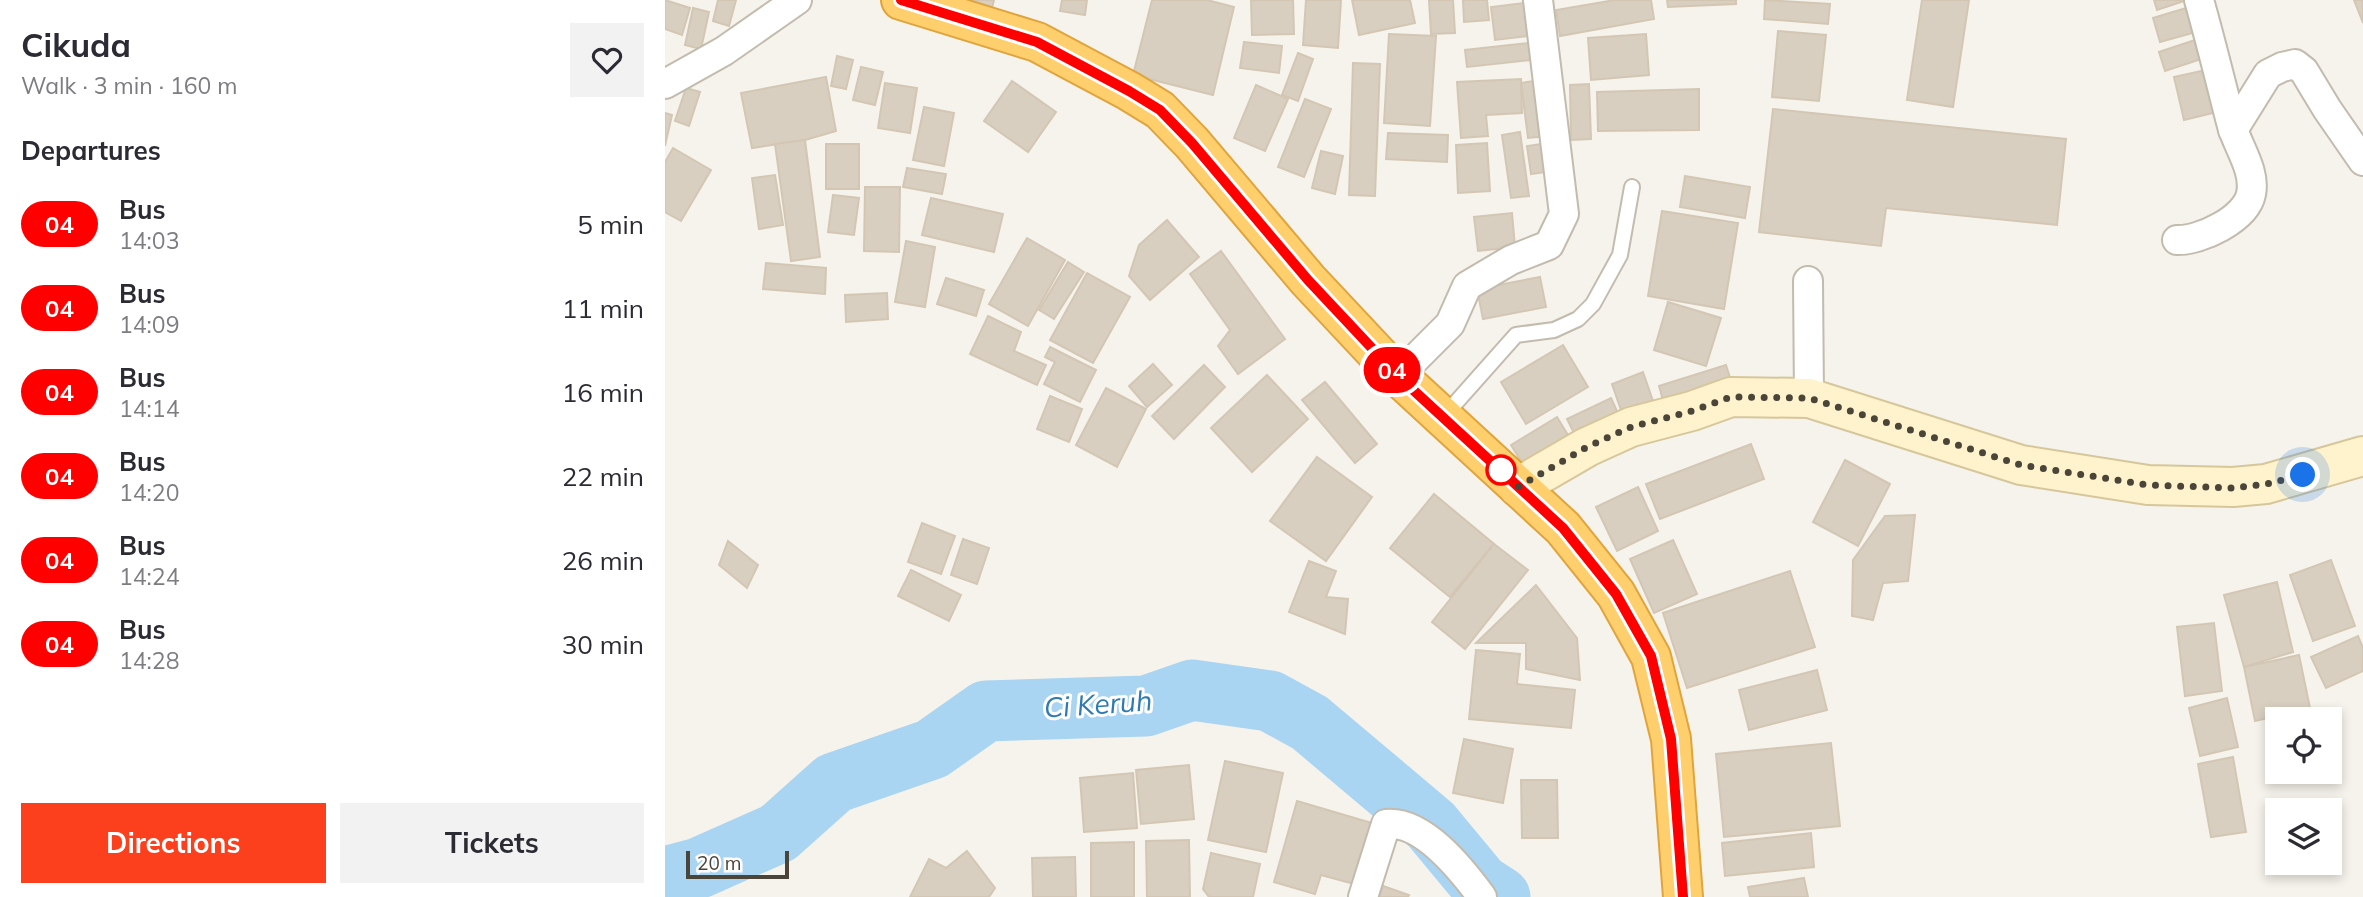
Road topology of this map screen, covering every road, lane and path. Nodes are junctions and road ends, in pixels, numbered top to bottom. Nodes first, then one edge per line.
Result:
1 (797, 0) edge
2 (901, 0) edge
3 (1538, 0) edge
4 (2199, 0) edge
5 (665, 85) edge
6 (2233, 130) junction
7 (2363, 161) edge
8 (1632, 187) dead end
9 (2177, 240) dead end
10 (1808, 281) dead end
11 (1398, 376) junction
12 (1809, 398) junction
13 (1443, 416) junction
14 (2363, 456) edge
15 (1518, 487) junction
16 (1363, 897) edge
17 (1482, 897) edge
18 (1683, 897) edge

1 - 5 street
2 - 11 highway
3 - 11 street
4 - 6 street
6 - 7 street
6 - 9 street
8 - 13 lane
10 - 12 street
11 - 13 highway
12 - 14 street
12 - 15 street
13 - 15 highway
15 - 18 highway
16 - 17 street

